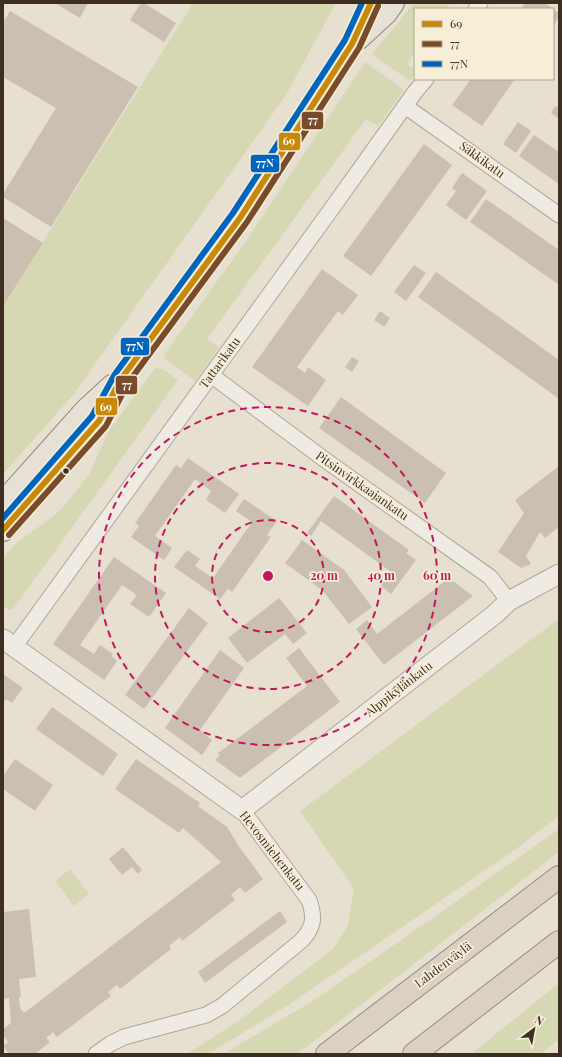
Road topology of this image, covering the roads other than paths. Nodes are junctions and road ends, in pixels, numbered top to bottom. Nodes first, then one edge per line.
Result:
1 (371, 3) edge
2 (393, 3) edge
3 (352, 44) junction
4 (425, 80) edge
5 (405, 106) junction
6 (559, 215) edge
7 (211, 375) junction
8 (121, 379) junction
9 (3, 503) edge
10 (3, 530) edge
11 (559, 574) edge
12 (509, 601) junction
13 (9, 643) edge
14 (242, 810) junction
15 (559, 877) edge
16 (559, 942) edge
17 (96, 1054) edge
18 (327, 1054) edge
19 (414, 1054) edge

1 - 3 main road
2 - 3 main road
3 - 8 main road
4 - 5 street, Tattarikatu
5 - 6 street, Säkkikatu
5 - 7 street, Tattarikatu
7 - 12 street, Pitsinvirkkaajankatu
7 - 13 street, Tattarikatu
8 - 9 main road
8 - 10 main road
11 - 12 street, Alppikylänkatu
12 - 14 street, Alppikylänkatu
13 - 14 street, Hevosmiehenkatu
14 - 17 street, Hevosmiehenkatu
15 - 18 highway, Lahdenväylä
16 - 19 highway

